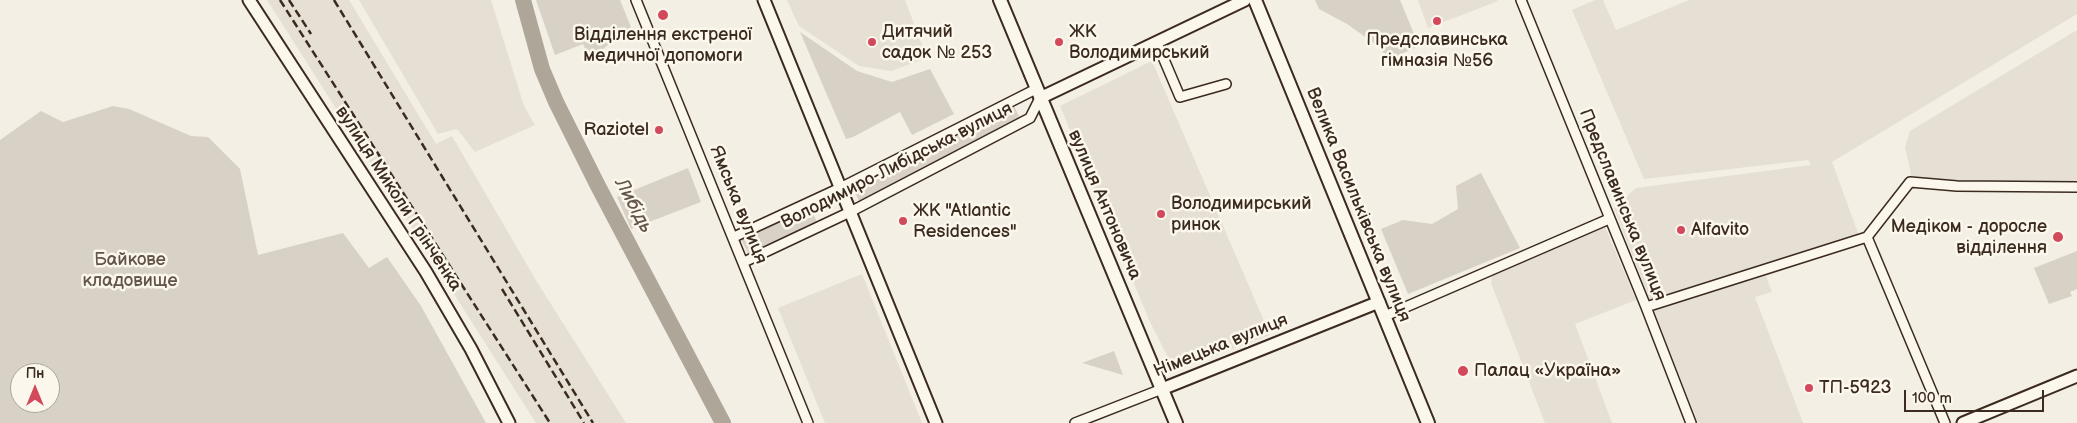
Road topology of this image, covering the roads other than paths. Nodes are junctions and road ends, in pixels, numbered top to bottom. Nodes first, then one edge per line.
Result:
1 (249, 0) edge
2 (636, 0) edge
3 (764, 0) edge
4 (1000, 0) edge
5 (1244, 0) edge
6 (1255, 0) edge
7 (1521, 0) edge
8 (1157, 43) junction
9 (1226, 84) dead end
10 (1038, 94) junction
11 (2077, 187) edge
12 (840, 188) junction
13 (850, 212) junction
14 (1609, 219) junction
15 (734, 237) junction
16 (1867, 237) junction
17 (744, 262) junction
18 (1379, 302) junction
19 (1646, 307) junction
20 (1385, 316) junction
21 (2077, 376) edge
22 (1162, 389) junction
23 (508, 423) edge
24 (808, 423) edge
25 (936, 423) edge
26 (1075, 423) edge
27 (1176, 423) edge
28 (1428, 423) edge
29 (1691, 423) edge
30 (1945, 423) edge
31 (1962, 423) edge

1 - 23 main road, вулиця Миколи Грінченка
2 - 15 street, Ямська вулиця
3 - 12 main road
4 - 10 main road, вулиця Антоновича
5 - 8 main road, Володимиро-Либідська вулиця
6 - 18 main road, Велика Васильківська вулиця
7 - 14 street, Предславинська вулиця
8 - 9 street
8 - 10 main road, Володимиро-Либідська вулиця
10 - 12 street, Володимиро-Либідська вулиця
10 - 13 street, Володимиро-Либідська вулиця
10 - 22 main road, вулиця Антоновича
11 - 16 street
12 - 13 main road
12 - 15 street, Володимиро-Либідська вулиця
13 - 17 street, Володимиро-Либідська вулиця
13 - 25 main road
14 - 19 street, Предславинська вулиця
14 - 20 street
15 - 17 street, Ямська вулиця
16 - 19 street
16 - 30 street
17 - 24 street, Ямська вулиця
18 - 20 main road, Велика Васильківська вулиця
18 - 22 main road, Німецька вулиця
19 - 29 street, Предславинська вулиця
20 - 28 main road, Велика Васильківська вулиця
21 - 31 main road
22 - 26 street, Німецька вулиця
22 - 27 main road, вулиця Антоновича

